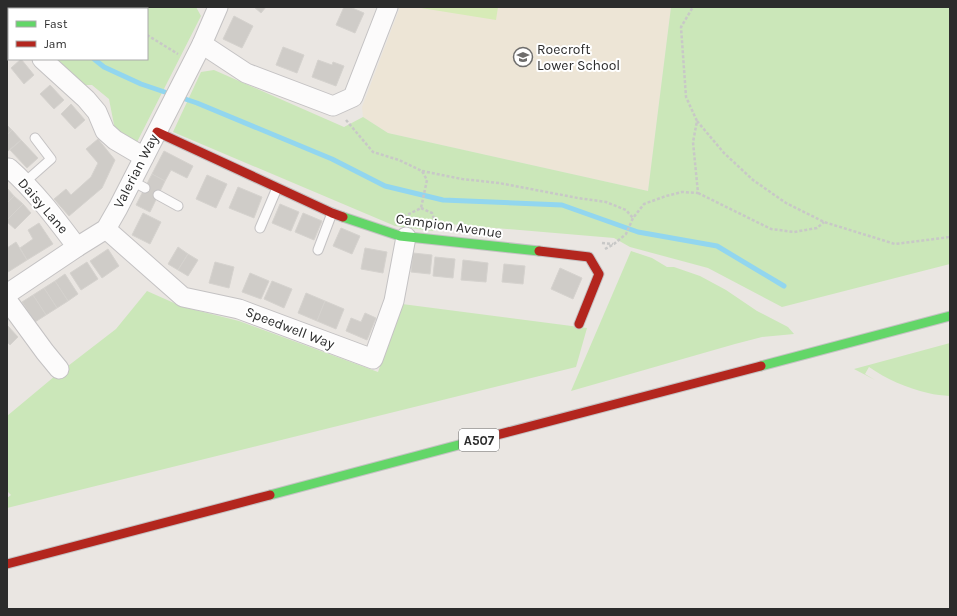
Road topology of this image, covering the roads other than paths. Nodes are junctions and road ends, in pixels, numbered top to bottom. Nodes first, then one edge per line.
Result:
1 (218, 7) edge
2 (388, 7) edge
3 (202, 44) junction
4 (43, 60) edge
5 (157, 132) junction
6 (35, 138) dead end
7 (144, 157) junction
8 (7, 168) edge
9 (25, 182) junction
10 (277, 188) junction
11 (158, 195) dead end
12 (178, 206) dead end
13 (332, 213) junction
14 (260, 228) dead end
15 (106, 229) junction
16 (406, 237) junction
17 (77, 247) junction
18 (318, 250) dead end
19 (7, 294) edge
20 (7, 300) edge
21 (950, 316) edge
22 (579, 324) dead end
23 (59, 369) dead end
24 (7, 564) edge

1 - 3 street, Valerian Way
2 - 3 street
3 - 5 street, Valerian Way
4 - 7 street
5 - 7 street, Valerian Way
5 - 10 main road, Campion Avenue
6 - 9 lane
7 - 15 street, Valerian Way
8 - 9 street, Daisy Lane
9 - 17 street, Daisy Lane
10 - 13 main road, Campion Avenue
10 - 14 lane
11 - 12 lane
13 - 16 main road, Campion Avenue
13 - 18 lane
15 - 16 street, Speedwell Way
15 - 17 street, Valerian Way
16 - 22 main road, Campion Avenue
17 - 19 street, Valerian Way
20 - 23 street
21 - 24 main road, A507

